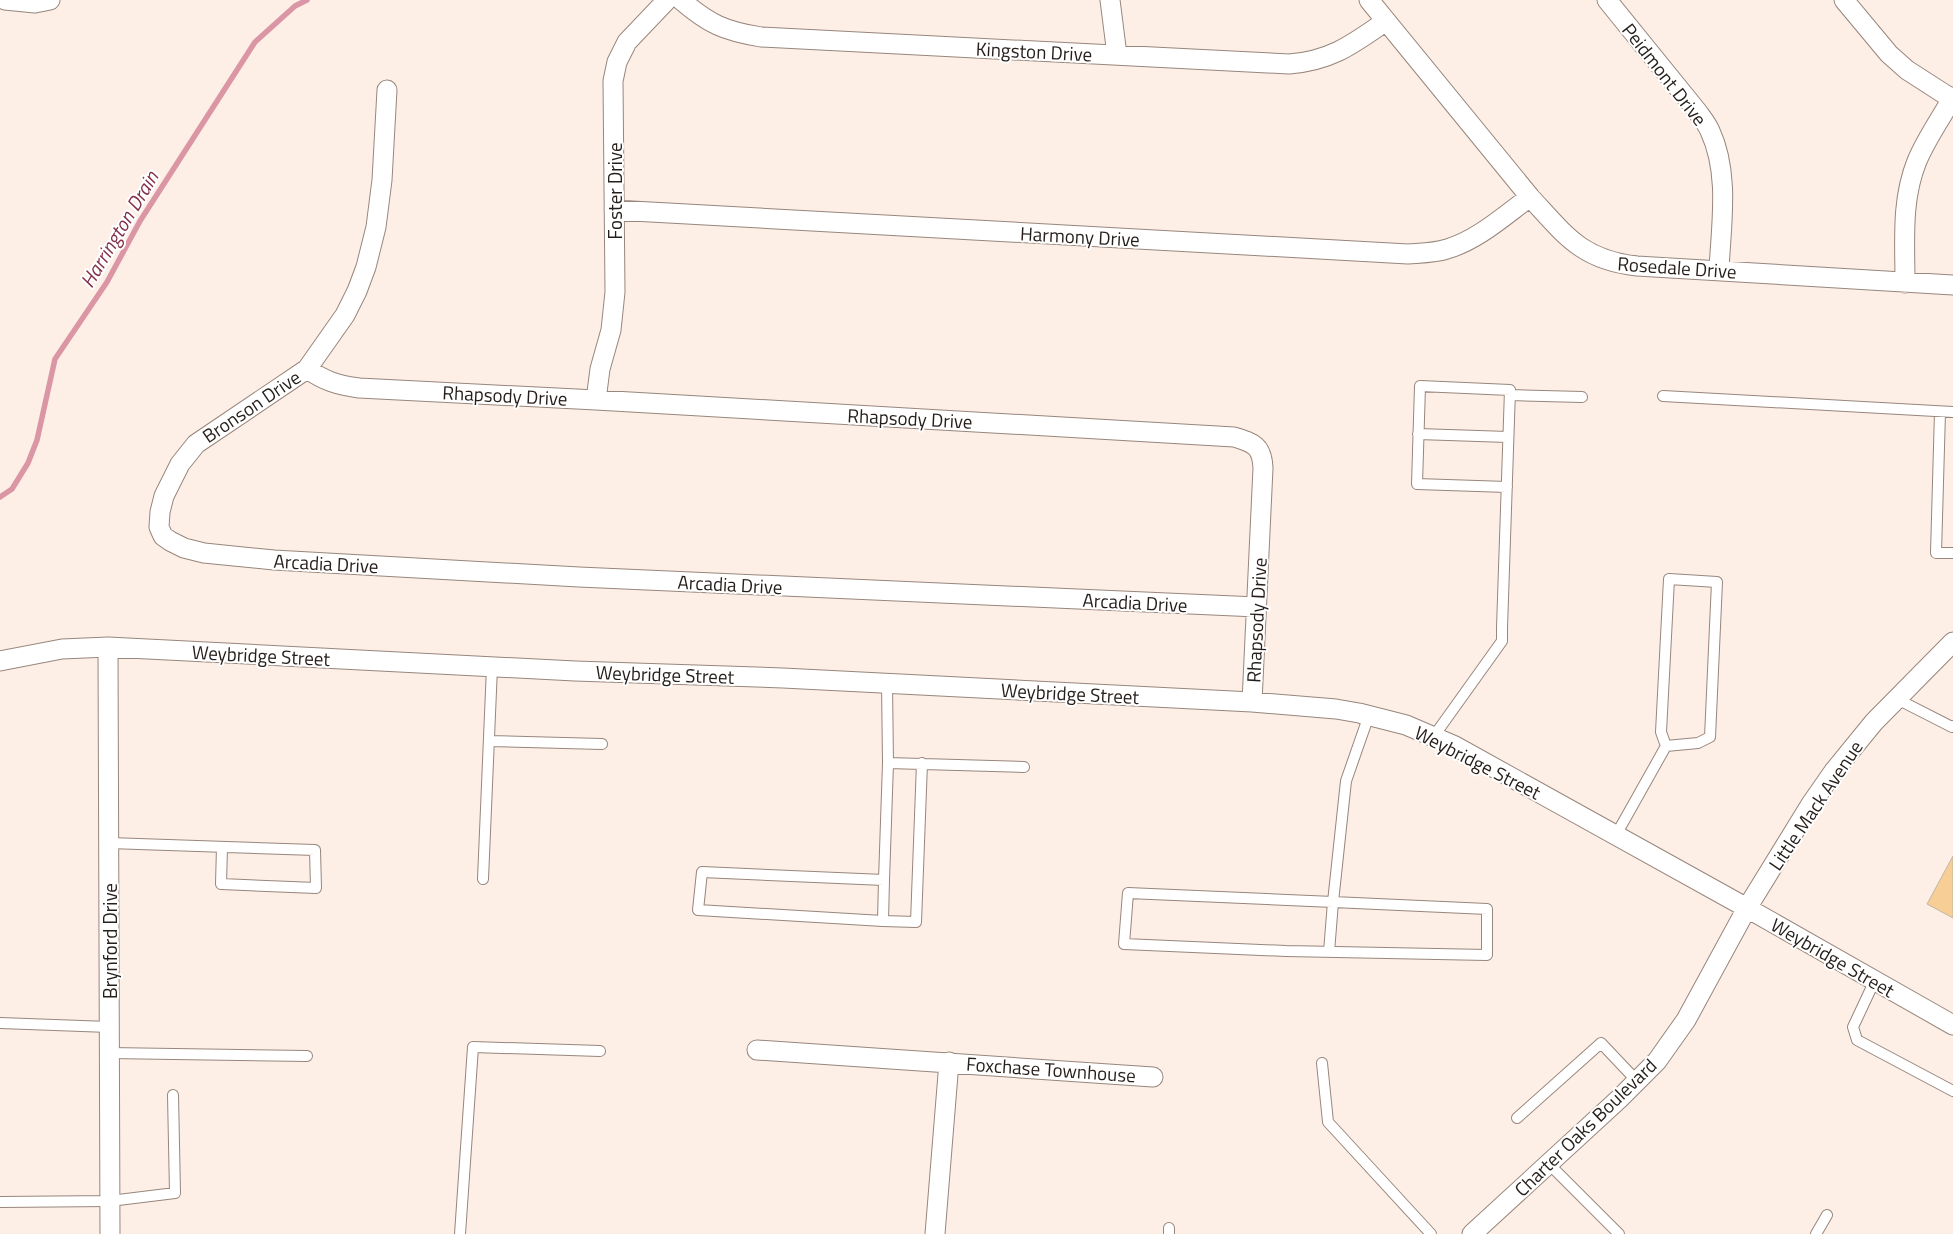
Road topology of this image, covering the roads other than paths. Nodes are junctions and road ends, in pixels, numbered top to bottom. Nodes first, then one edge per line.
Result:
1 (5, 0) edge
2 (50, 0) edge
3 (667, 0) edge
4 (681, 0) edge
5 (1110, 0) edge
6 (1369, 0) edge
7 (1606, 0) edge
8 (1844, 0) edge
9 (1386, 21) junction
10 (1118, 55) junction
11 (387, 90) dead end
12 (1952, 98) edge
13 (1530, 197) junction
14 (614, 210) junction
15 (1719, 270) junction
16 (1904, 283) junction
17 (1953, 285) edge
18 (307, 369) junction
19 (1510, 395) junction
20 (1663, 396) dead end
21 (1582, 397) dead end
22 (596, 400) junction
23 (1940, 412) junction
24 (1953, 412) edge
25 (1418, 434) junction
26 (1508, 438) junction
27 (1507, 487) junction
28 (204, 553) joint
29 (1953, 553) edge
30 (1256, 607) junction
31 (1953, 642) edge
32 (108, 647) junction
33 (0, 661) edge
34 (492, 667) junction
35 (887, 683) junction
36 (1897, 700) junction
37 (1252, 702) junction
38 (1368, 715) junction
39 (1953, 726) edge
40 (1434, 736) junction
41 (489, 740) junction
42 (602, 744) dead end
43 (1666, 746) junction
44 (888, 762) junction
45 (922, 763) junction
46 (1024, 767) dead end
47 (1616, 835) junction
48 (109, 843) junction
49 (222, 847) junction
50 (483, 879) dead end
51 (884, 880) junction
52 (1333, 902) junction
53 (1747, 908) junction
54 (883, 921) junction
55 (1329, 952) junction
56 (1875, 980) junction
57 (0, 1023) edge
58 (1953, 1025) edge
59 (109, 1027) junction
60 (757, 1050) dead end
61 (600, 1051) dead end
62 (109, 1053) junction
63 (307, 1056) dead end
64 (949, 1062) junction
65 (1322, 1063) dead end
66 (1153, 1077) dead end
67 (1637, 1081) junction
68 (1953, 1091) edge
69 (173, 1095) dead end
70 (1517, 1118) dead end
71 (1549, 1164) junction
72 (110, 1201) junction
73 (0, 1202) edge
74 (1827, 1215) dead end
75 (110, 1234) edge
76 (460, 1234) edge
77 (935, 1234) edge
78 (1431, 1234) edge
79 (1472, 1234) edge
80 (1619, 1234) edge
81 (1816, 1234) edge

1 - 2 street
3 - 14 street, Foster Drive
4 - 10 street, Kingston Drive
5 - 10 street
6 - 9 street, Rosedale Drive
7 - 15 street, Peidmont Drive
8 - 12 street
9 - 10 street, Kingston Drive
9 - 13 street, Rosedale Drive
11 - 18 street, Bronson Drive
12 - 16 street
13 - 14 street, Harmony Drive
13 - 15 street, Rosedale Drive
14 - 22 street, Foster Drive
15 - 16 street, Rosedale Drive
16 - 17 street, Rosedale Drive
18 - 22 street, Rhapsody Drive
18 - 28 street, Bronson Drive
19 - 21 lane
19 - 25 lane
19 - 26 lane
20 - 23 lane
22 - 30 street, Rhapsody Drive
23 - 24 lane
23 - 29 lane
25 - 26 lane
25 - 27 lane
26 - 27 lane
27 - 40 lane
28 - 30 street, Arcadia Drive
30 - 37 street, Rhapsody Drive
31 - 36 street, Little Mack Avenue
32 - 33 street, Weybridge Street
32 - 34 street, Weybridge Street
32 - 48 street, Brynford Drive
34 - 35 street, Weybridge Street
34 - 41 lane
35 - 37 street, Weybridge Street
35 - 44 lane
36 - 39 lane
36 - 53 street, Little Mack Avenue
37 - 38 street, Weybridge Street
38 - 40 street, Weybridge Street
38 - 52 lane
40 - 47 street, Weybridge Street
41 - 42 lane
41 - 50 lane
43 - 43 lane
43 - 47 lane
44 - 45 lane
44 - 51 lane
45 - 46 lane
45 - 54 lane
47 - 53 street, Weybridge Street
48 - 49 lane
48 - 59 street, Brynford Drive
49 - 49 lane
51 - 54 lane
51 - 54 lane
52 - 55 lane
52 - 55 lane
52 - 55 lane
53 - 56 street, Weybridge Street
53 - 67 street, Charter Oaks Boulevard
56 - 58 street, Weybridge Street
56 - 68 lane
57 - 59 lane
59 - 62 street, Brynford Drive
60 - 64 street, Foxchase Townhouse
61 - 76 lane
62 - 63 lane
62 - 72 street, Brynford Drive
64 - 66 street, Foxchase Townhouse
64 - 77 street, Foxchase Townhouse
65 - 78 lane
67 - 70 lane
67 - 71 street, Charter Oaks Boulevard
69 - 72 lane
71 - 79 street, Charter Oaks Boulevard
71 - 80 lane
72 - 73 lane
72 - 75 street, Brynford Drive
74 - 81 lane

